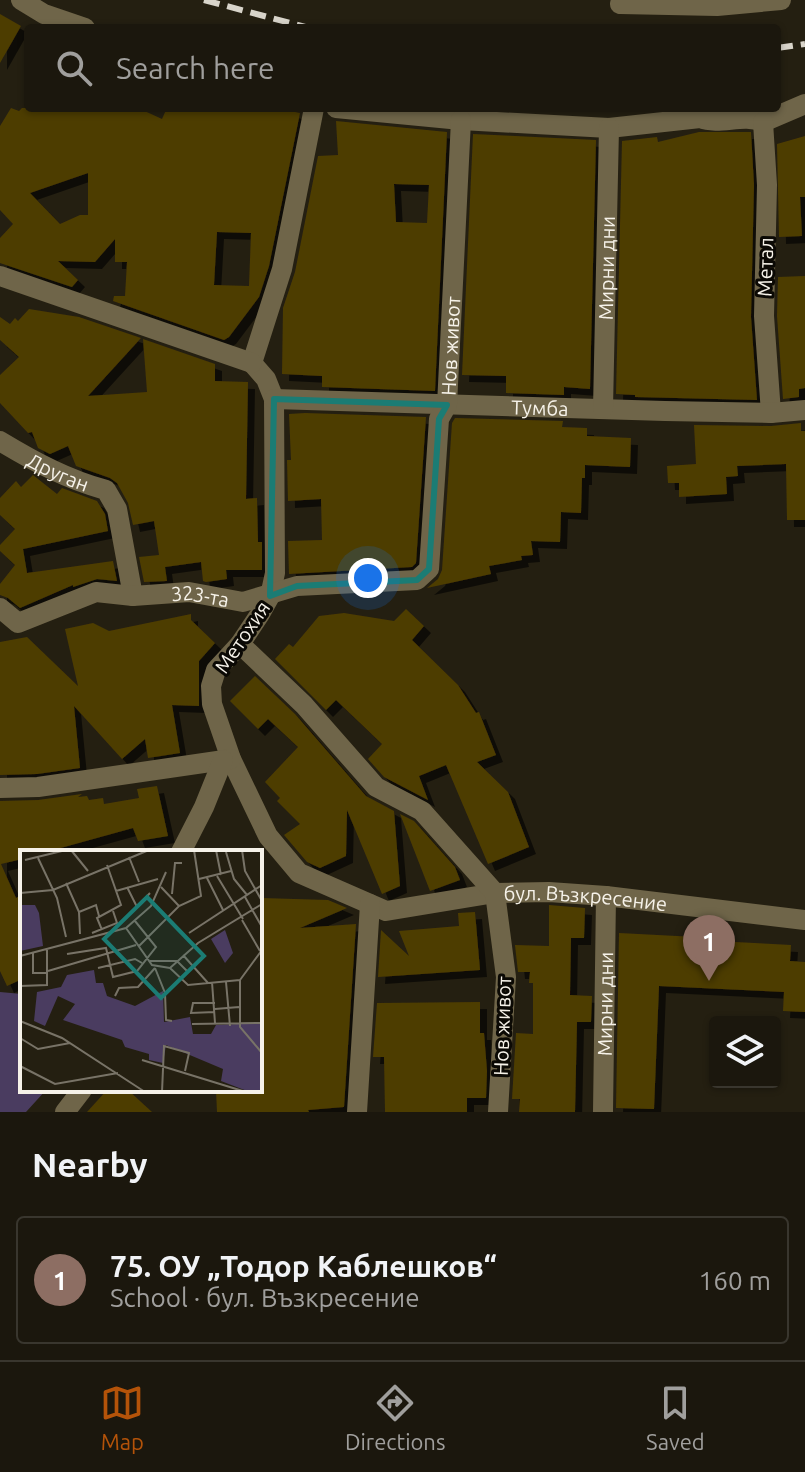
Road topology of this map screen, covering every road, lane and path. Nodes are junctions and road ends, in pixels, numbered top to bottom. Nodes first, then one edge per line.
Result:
1 (21, 0) edge
2 (621, 0) edge
3 (781, 0) edge
4 (73, 24) edge
5 (805, 104) edge
6 (313, 112) edge
7 (378, 112) edge
8 (461, 120) junction
9 (763, 122) junction
10 (609, 128) junction
11 (0, 276) edge
12 (252, 363) junction
13 (274, 399) junction
14 (447, 405) junction
15 (603, 408) junction
16 (805, 410) edge
17 (771, 413) junction
18 (0, 441) edge
19 (429, 569) joint
20 (133, 596) junction
21 (270, 596) junction
22 (0, 608) edge
23 (240, 644) junction
24 (227, 759) junction
25 (0, 788) edge
26 (182, 850) edge
27 (495, 893) junction
28 (606, 896) junction
29 (370, 904) junction
30 (805, 920) edge
31 (80, 1092) edge
32 (65, 1112) edge
33 (357, 1112) edge
34 (498, 1112) edge
35 (603, 1112) edge

1 - 4 street
2 - 3 street
5 - 9 street
6 - 12 street
7 - 8 street
8 - 10 street
8 - 14 street, Нов живот
9 - 10 street
9 - 17 street, Метал
10 - 15 street, Мирни дни
11 - 12 street
12 - 13 street
13 - 14 street, Тумба
13 - 21 street, Метохия
14 - 15 street, Тумба
14 - 19 street, Нов живот
15 - 17 street, Тумба
16 - 17 street, Тумба
18 - 20 street, Друган
19 - 21 street, 323-та
20 - 21 street, 323-та
20 - 22 street, 323-та
21 - 23 street, Метохия
23 - 24 street, Метохия
23 - 27 street
24 - 25 street
24 - 26 street
24 - 29 street, Метохия
27 - 28 street, бул. Възкресение
27 - 29 street, бул. Възкресение
27 - 34 street, Нов живот
28 - 30 street, бул. Възкресение
28 - 35 street, Мирни дни
29 - 33 street
31 - 32 street

